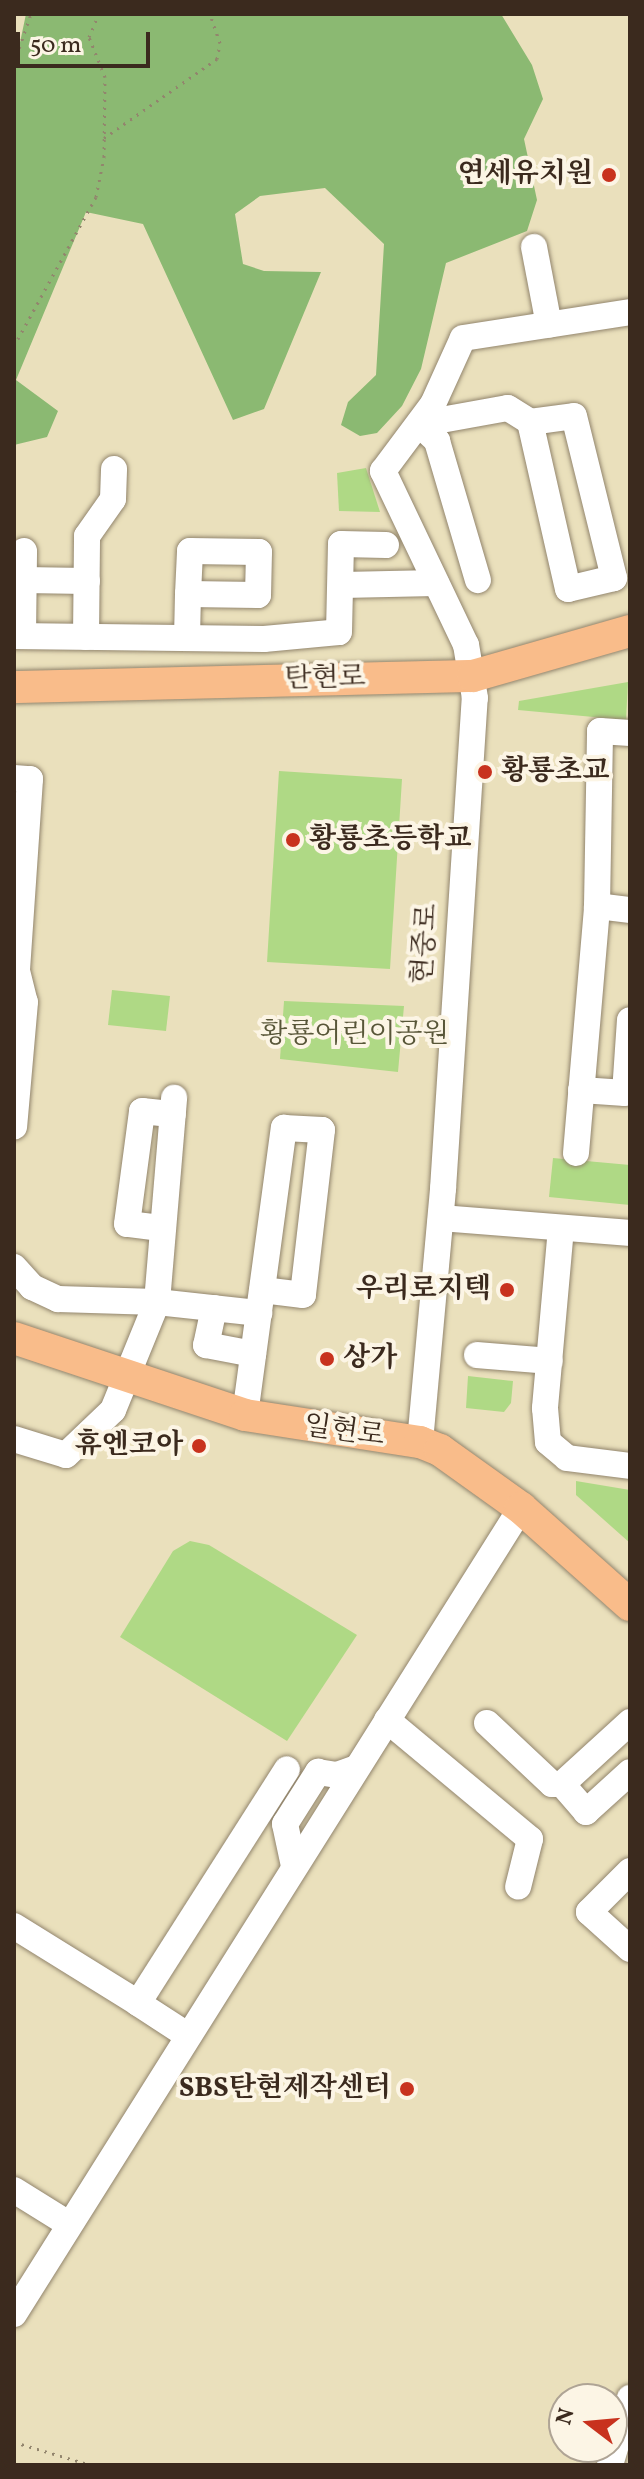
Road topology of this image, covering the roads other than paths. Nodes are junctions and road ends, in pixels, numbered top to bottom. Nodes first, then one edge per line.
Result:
1 (534, 247) dead end
2 (630, 312) edge
3 (549, 325) junction
4 (530, 422) junction
5 (419, 424) junction
6 (114, 469) dead end
7 (386, 545) dead end
8 (24, 551) dead end
9 (23, 580) junction
10 (478, 580) dead end
11 (87, 581) junction
12 (436, 583) junction
13 (342, 585) junction
14 (188, 594) dead end
15 (86, 629) junction
16 (20, 630) edge
17 (630, 631) edge
18 (187, 638) junction
19 (264, 639) junction
20 (473, 676) junction
21 (264, 681) junction
22 (14, 687) edge
23 (630, 733) edge
24 (14, 778) edge
25 (597, 906) junction
26 (630, 910) edge
27 (17, 928) edge
28 (630, 1020) edge
29 (17, 1069) edge
30 (581, 1090) junction
31 (174, 1106) dead end
32 (14, 1127) edge
33 (576, 1153) dead end
34 (441, 1218) junction
35 (561, 1228) junction
36 (630, 1233) edge
37 (14, 1267) edge
38 (157, 1302) junction
39 (261, 1302) junction
40 (214, 1308) junction
41 (14, 1338) edge
42 (253, 1354) junction
43 (477, 1355) dead end
44 (550, 1361) junction
45 (127, 1375) junction
46 (245, 1415) junction
47 (14, 1439) edge
48 (420, 1442) junction
49 (630, 1466) edge
50 (521, 1508) junction
51 (630, 1605) edge
52 (387, 1720) junction
53 (630, 1722) edge
54 (487, 1723) dead end
55 (287, 1769) dead end
56 (630, 1772) edge
57 (562, 1784) junction
58 (630, 1871) edge
59 (518, 1887) dead end
60 (14, 1926) edge
61 (630, 1949) edge
62 (138, 2003) junction
63 (187, 2035) junction
64 (14, 2190) edge
65 (67, 2223) junction
66 (14, 2314) edge
67 (630, 2398) edge
68 (610, 2465) edge

1 - 3 street
2 - 3 street
3 - 5 street
4 - 4 street
4 - 5 street
5 - 10 street
5 - 12 street, 현중로
6 - 11 street
7 - 13 street
8 - 9 street
9 - 11 street
9 - 16 street
11 - 15 street
12 - 13 street
12 - 20 street, 현중로
13 - 19 street
14 - 18 street
15 - 16 street
15 - 18 street
17 - 20 main road, 탄현로
18 - 19 street
19 - 21 street
20 - 21 main road, 탄현로
20 - 34 street, 현중로
21 - 22 main road, 탄현로
23 - 25 street
24 - 27 street
25 - 26 street
25 - 30 street
27 - 29 street
28 - 30 street
29 - 32 street
30 - 33 street
31 - 38 street
34 - 35 street
34 - 48 street, 현중로
35 - 36 street
35 - 44 street
37 - 38 street
38 - 40 street
38 - 45 street
39 - 39 street
39 - 40 street
39 - 42 street
40 - 42 street
41 - 45 main road, 일현로
42 - 46 street
43 - 44 street
44 - 49 street
45 - 46 main road, 일현로
45 - 47 street
46 - 48 main road, 일현로
48 - 50 main road, 일현로
50 - 51 main road, 일현로
50 - 52 street
52 - 59 street
52 - 63 street
53 - 57 street
54 - 57 street
55 - 62 street
56 - 57 street
58 - 61 street
60 - 62 street
62 - 63 street
63 - 65 street
64 - 65 street
65 - 66 street
67 - 68 street

